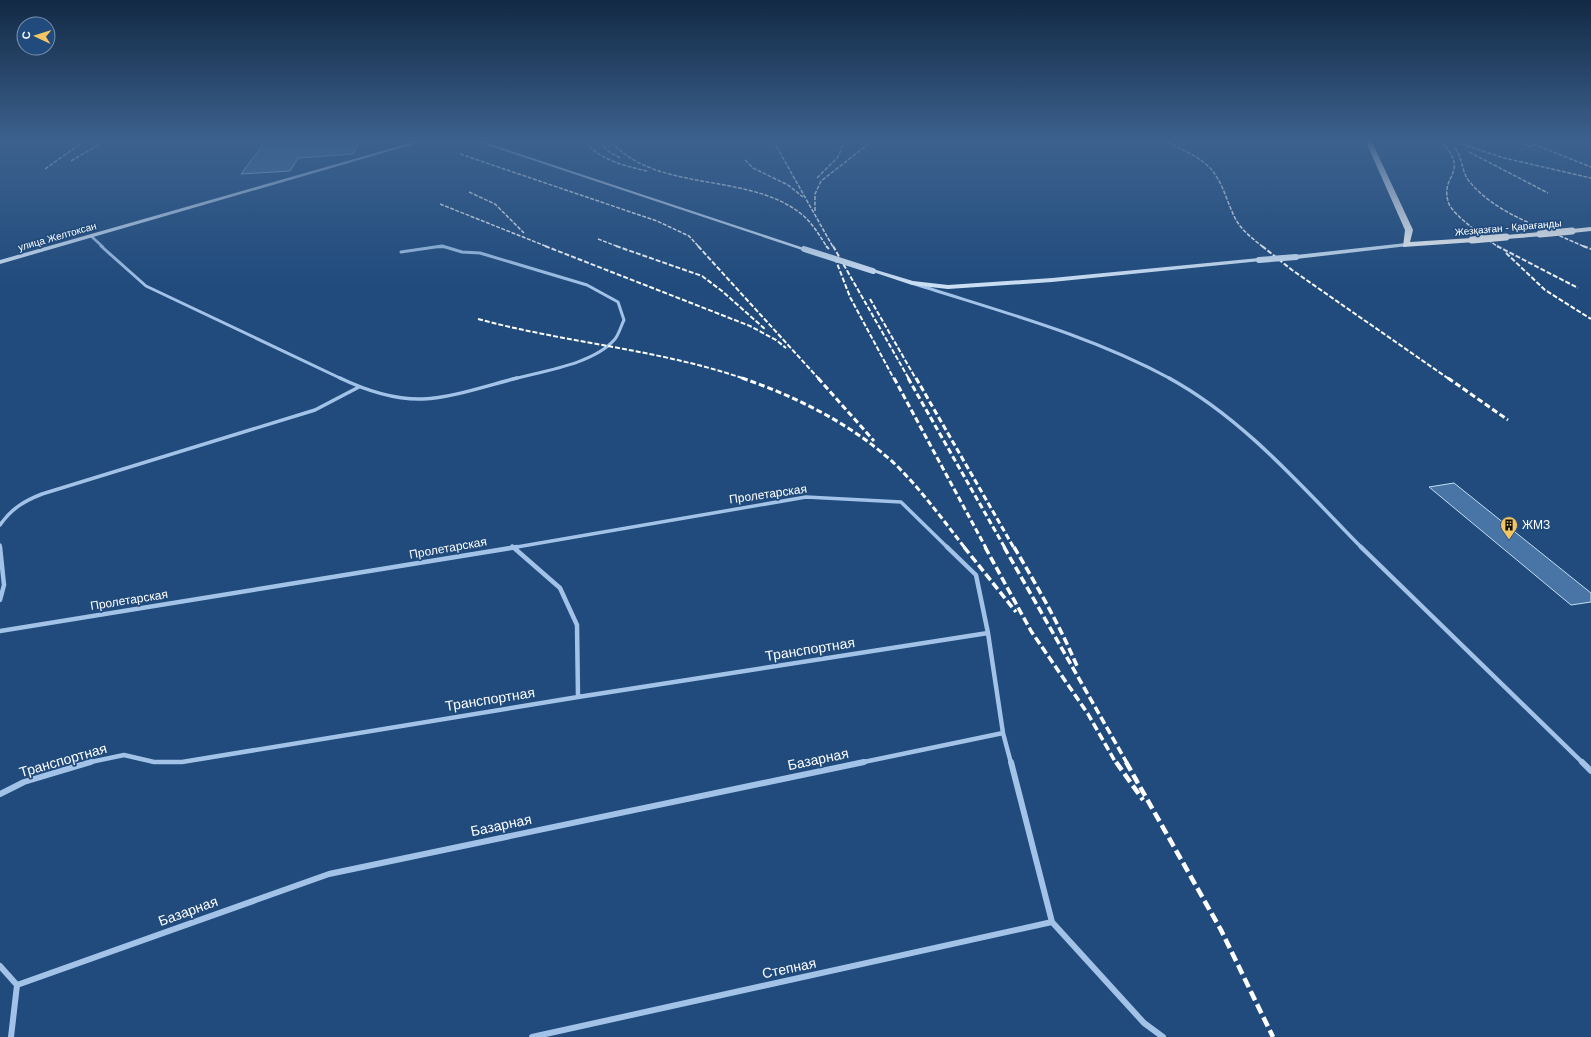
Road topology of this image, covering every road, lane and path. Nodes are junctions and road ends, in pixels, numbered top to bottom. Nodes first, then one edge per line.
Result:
1 (250, 190) edge
2 (627, 190) edge
3 (1391, 190) edge
4 (1591, 229) edge
5 (1409, 230) junction
6 (91, 236) junction
7 (1450, 242) junction
8 (1406, 246) junction
9 (401, 252) dead end
10 (0, 262) edge
11 (901, 280) junction
12 (359, 387) junction
13 (0, 525) edge
14 (0, 545) edge
15 (512, 546) junction
16 (0, 600) edge
17 (0, 631) edge
18 (988, 633) junction
19 (578, 697) junction
20 (1003, 733) junction
21 (1591, 771) edge
22 (0, 794) edge
23 (1052, 922) junction
24 (0, 966) edge
25 (17, 985) junction
26 (11, 1037) edge
27 (532, 1037) edge
28 (1163, 1037) edge

1 - 6 main road, улица Желтоксан
2 - 11 main road, bridge
3 - 5 highway
4 - 7 highway, Жезқазған - Қарағанды, bridge
5 - 7 highway, Жезқазған - Қарағанды
5 - 8 highway
6 - 10 main road, улица Желтоксан
6 - 12 street
7 - 8 highway, Жезқазған - Қарағанды
8 - 11 main road, bridge
9 - 12 street
11 - 21 street
12 - 13 street
14 - 16 street
15 - 17 street, Пролетарская
15 - 18 street, Пролетарская
15 - 19 street
18 - 19 street, Транспортная
18 - 20 street
19 - 22 street, Транспортная
20 - 23 street
20 - 25 street, Базарная
23 - 27 street, Степная
23 - 28 street
24 - 25 street
25 - 26 street

